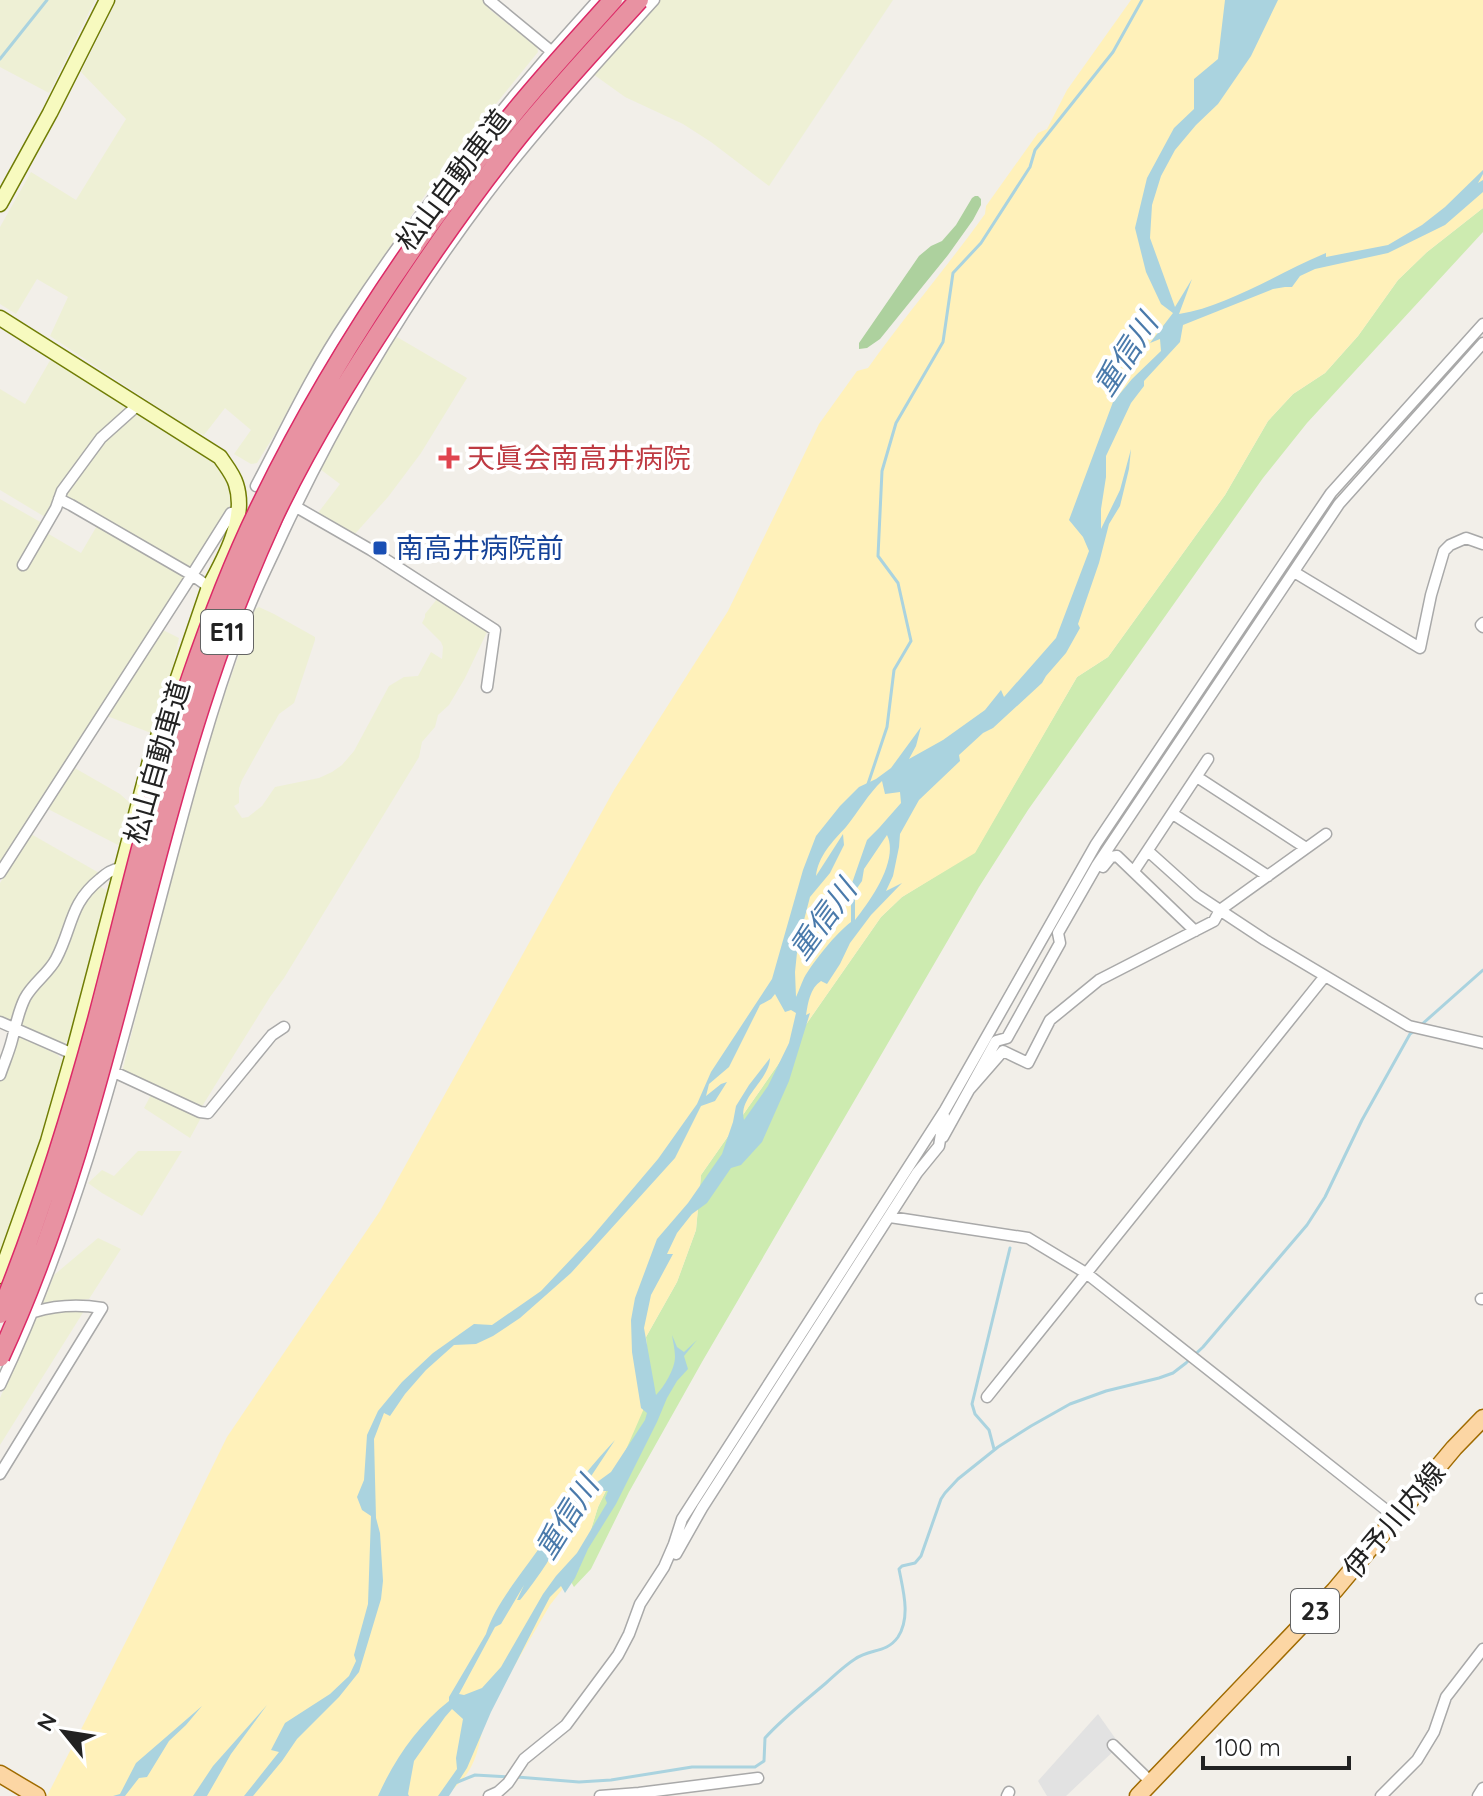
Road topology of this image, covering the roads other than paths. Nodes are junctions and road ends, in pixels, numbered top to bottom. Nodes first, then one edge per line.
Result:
1 (107, 0) edge
2 (489, 0) edge
3 (598, 0) edge
4 (613, 0) edge
5 (639, 0) edge
6 (654, 0) edge
7 (551, 51) junction
8 (0, 204) edge
9 (0, 318) edge
10 (1483, 324) edge
11 (1483, 343) edge
12 (139, 404) junction
13 (237, 486) junction
14 (256, 486) junction
15 (59, 499) junction
16 (295, 506) junction
17 (238, 512) junction
18 (1483, 544) edge
19 (23, 565) dead end
20 (1294, 572) junction
21 (192, 575) junction
22 (209, 587) junction
23 (487, 687) dead end
24 (1208, 759) dead end
25 (1197, 777) junction
26 (1173, 814) junction
27 (1326, 834) dead end
28 (1306, 848) junction
29 (1148, 851) junction
30 (122, 868) junction
31 (1134, 871) junction
32 (0, 873) edge
33 (1268, 876) junction
34 (1077, 900) junction
35 (1220, 910) junction
36 (1048, 927) junction
37 (1195, 931) junction
38 (1325, 976) junction
39 (0, 1022) edge
40 (284, 1027) dead end
41 (15, 1028) junction
42 (1483, 1043) edge
43 (73, 1054) junction
44 (114, 1072) junction
45 (0, 1075) edge
46 (969, 1090) junction
47 (945, 1110) junction
48 (939, 1146) junction
49 (890, 1217) junction
50 (1086, 1273) junction
51 (0, 1276) edge
52 (34, 1312) junction
53 (0, 1314) edge
54 (0, 1357) edge
55 (0, 1385) edge
56 (987, 1397) dead end
57 (1483, 1418) edge
58 (0, 1474) edge
59 (1395, 1517) junction
60 (664, 1567) junction
61 (1483, 1649) edge
62 (1113, 1745) dead end
63 (0, 1774) edge
64 (758, 1778) dead end
65 (1151, 1782) junction
66 (1483, 1788) edge
67 (37, 1796) edge
68 (489, 1796) edge
69 (600, 1796) edge
70 (1138, 1796) edge
71 (1381, 1796) edge
72 (1478, 1796) edge

1 - 8 street
2 - 7 street
3 - 7 street
4 - 53 highway, 松山自動車道 / E11, bridge
5 - 54 highway, 松山自動車道 / E11, bridge
6 - 16 street
7 - 14 street
9 - 12 street
10 - 36 street
11 - 20 street
12 - 13 street
12 - 15 street
13 - 14 street
13 - 17 street
14 - 16 street
15 - 19 street
15 - 21 street
16 - 23 street
16 - 44 street
17 - 21 street
17 - 22 street
18 - 20 street
20 - 34 street
21 - 22 street
21 - 32 street
22 - 30 street
24 - 25 street
25 - 26 street
25 - 28 street
26 - 29 street
26 - 33 street
27 - 28 street
28 - 33 street
29 - 31 street
29 - 35 street
30 - 41 street
30 - 43 street
31 - 34 street
31 - 37 street
33 - 35 street
34 - 36 street
34 - 46 street
35 - 37 street
35 - 38 street
36 - 47 street
37 - 46 street
38 - 42 street
38 - 50 street
39 - 41 street
40 - 44 street
41 - 43 street
41 - 45 street
43 - 51 street
44 - 52 street
46 - 48 street
47 - 48 street
47 - 60 street
48 - 49 street
49 - 50 street
49 - 60 street
50 - 56 street
50 - 59 street
52 - 55 street
52 - 58 street
57 - 59 main road, 伊予川内線 / 23
59 - 65 main road, 伊予川内線 / 23
60 - 68 street
61 - 71 street
62 - 65 street
63 - 67 main road
64 - 69 street
65 - 70 main road, 伊予川内線 / 23
66 - 72 street

